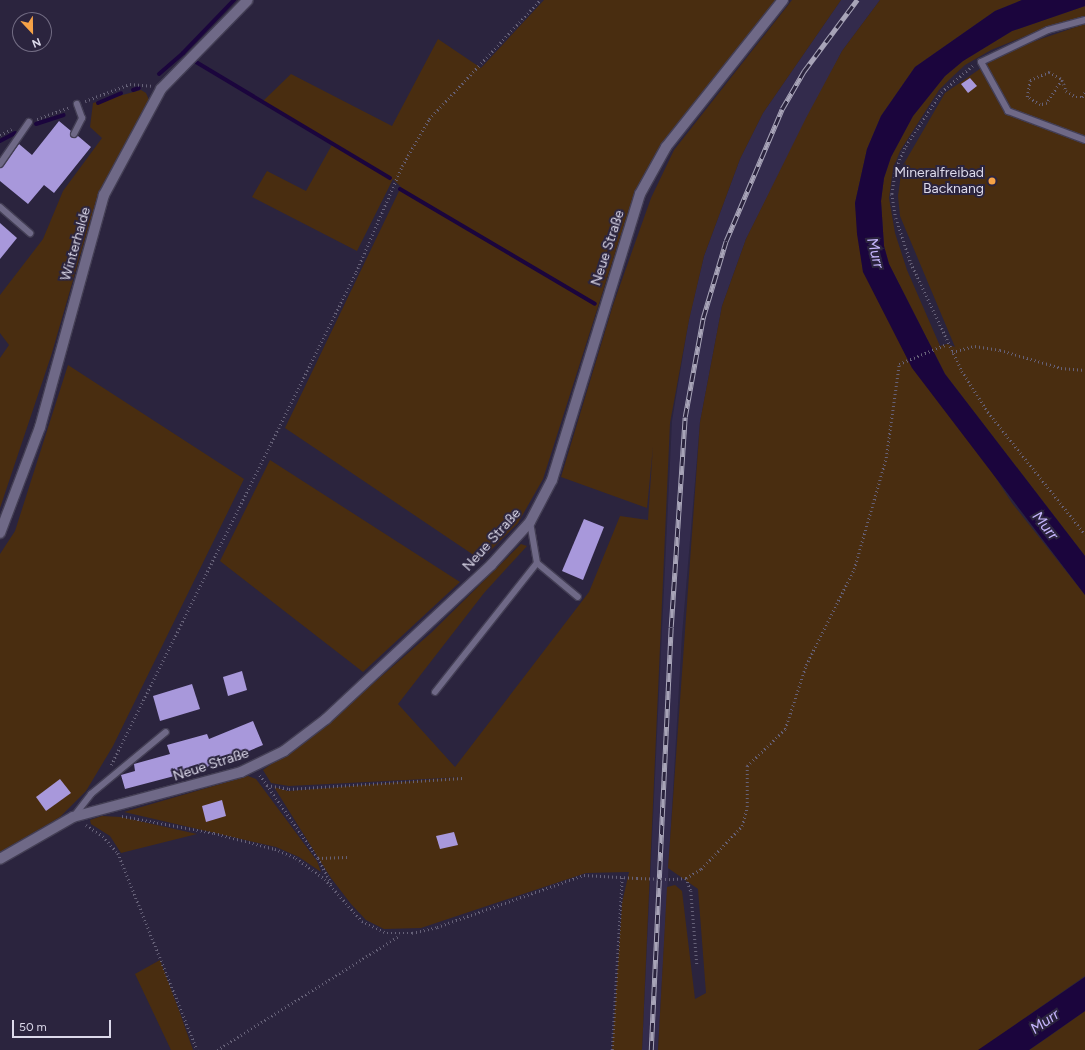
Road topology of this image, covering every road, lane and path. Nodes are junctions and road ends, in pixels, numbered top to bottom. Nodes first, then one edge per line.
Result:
1 (248, 0) edge
2 (540, 0) edge
3 (783, 0) edge
4 (1085, 20) edge
5 (980, 62) junction
6 (1062, 80) junction
7 (1085, 92) edge
8 (77, 104) dead end
9 (30, 122) dead end
10 (74, 134) dead end
11 (1085, 140) edge
12 (0, 164) edge
13 (0, 207) edge
14 (30, 233) dead end
15 (947, 344) junction
16 (952, 352) junction
17 (1085, 370) edge
18 (530, 522) junction
19 (0, 533) edge
20 (1085, 534) edge
21 (537, 563) junction
22 (578, 597) dead end
23 (435, 692) dead end
24 (166, 732) dead end
25 (255, 767) junction
26 (109, 769) dead end
27 (463, 778) dead end
28 (267, 785) junction
29 (118, 815) dead end
30 (73, 817) junction
31 (347, 857) dead end
32 (0, 858) edge
33 (318, 858) junction
34 (622, 877) junction
35 (686, 878) junction
36 (333, 887) junction
37 (400, 934) junction
38 (697, 964) dead end
39 (197, 1050) edge
40 (217, 1050) edge
41 (612, 1050) edge

1 - 19 street, Winterhalde
2 - 26 path
3 - 18 street, Neue Straße
4 - 5 lane
5 - 11 lane
5 - 15 path
6 - 6 path
6 - 7 path
8 - 10 lane
9 - 12 lane
13 - 14 lane
15 - 16 path
15 - 35 path
16 - 17 path
16 - 20 path
18 - 21 lane
18 - 25 street, Neue Straße
21 - 22 lane
21 - 23 lane
24 - 30 lane
25 - 28 path
25 - 30 street, Neue Straße
27 - 28 path
28 - 33 path
29 - 36 path
30 - 32 street, Neue Straße
30 - 39 path
31 - 33 path
33 - 36 path
34 - 35 path, bridge
34 - 37 path
34 - 41 path
35 - 38 path
36 - 37 path
37 - 40 path

